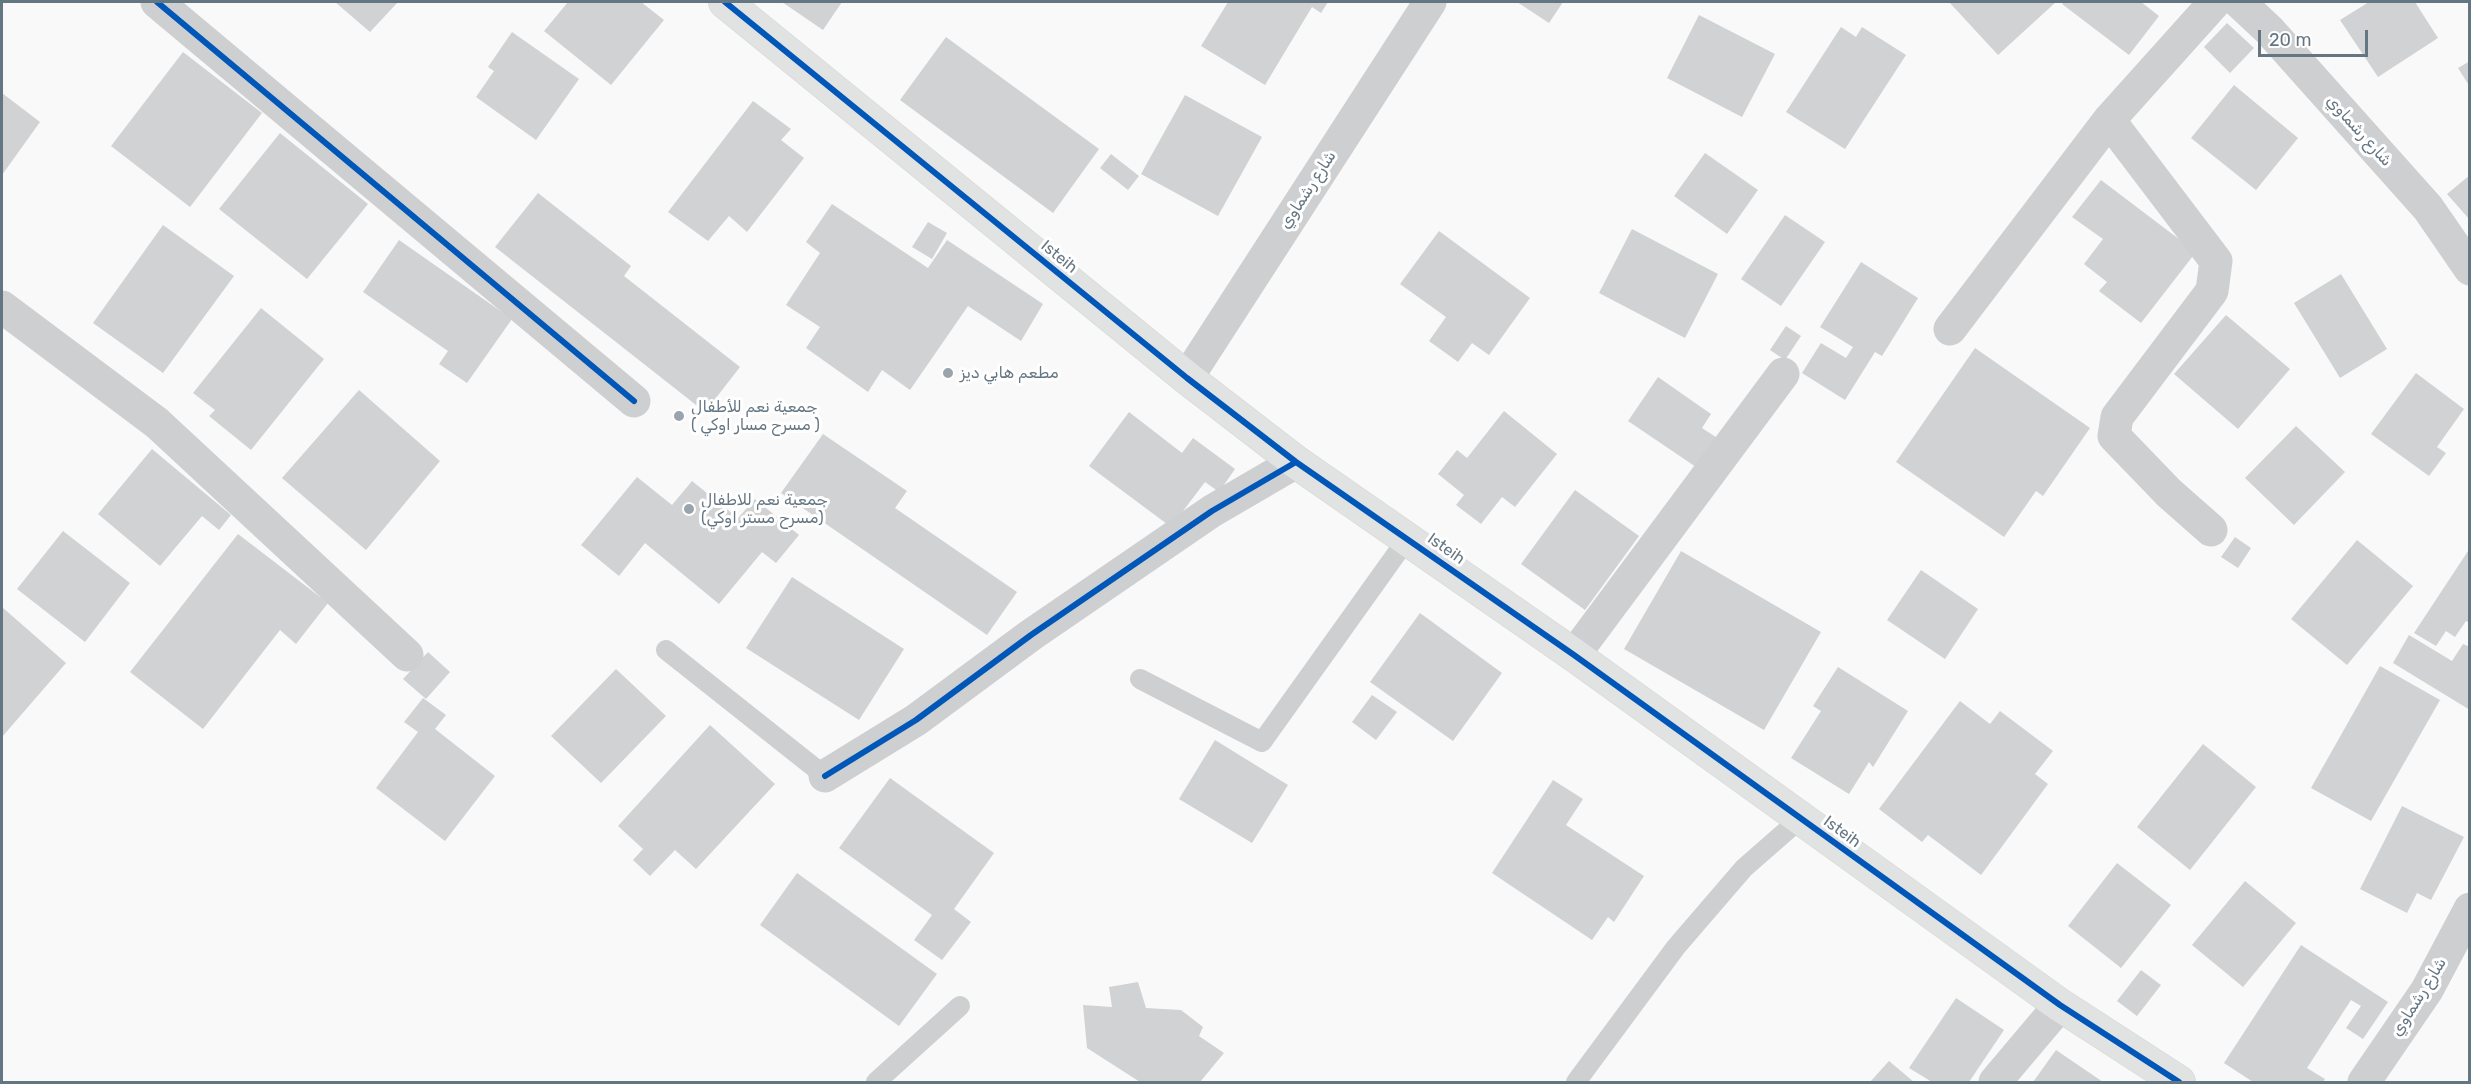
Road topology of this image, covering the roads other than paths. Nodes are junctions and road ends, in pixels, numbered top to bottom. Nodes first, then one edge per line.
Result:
1 (158, 2) edge
2 (726, 2) edge
3 (1430, 2) edge
4 (2214, 2) edge
5 (2239, 2) edge
6 (2109, 120) junction
7 (2469, 269) edge
8 (2, 307) edge
9 (1950, 328) dead end
10 (1783, 374) dead end
11 (1187, 378) junction
12 (634, 401) dead end
13 (1296, 462) junction
14 (2211, 530) dead end
15 (1407, 539) junction
16 (666, 650) dead end
17 (407, 655) dead end
18 (1574, 655) junction
19 (1140, 679) dead end
20 (825, 776) joint
21 (1800, 819) junction
22 (2469, 909) edge
23 (2060, 1005) junction
24 (960, 1006) dead end
25 (876, 1083) edge
26 (1576, 1083) edge
27 (1995, 1083) edge
28 (2179, 1083) edge
29 (2364, 1083) edge

1 - 12 street
2 - 11 street, Isteih
3 - 11 street, شارع رشماوي
4 - 6 street
5 - 7 street, شارع رشماوي
6 - 9 street
6 - 14 street
8 - 17 street
10 - 18 street
11 - 13 street, Isteih
13 - 15 street, Isteih
13 - 20 street
15 - 18 street, Isteih
15 - 19 lane
16 - 20 lane
18 - 21 street, Isteih
21 - 23 street, Isteih
21 - 26 lane
22 - 29 street, شارع رشماوي
23 - 27 street
23 - 28 street, Isteih
24 - 25 lane

